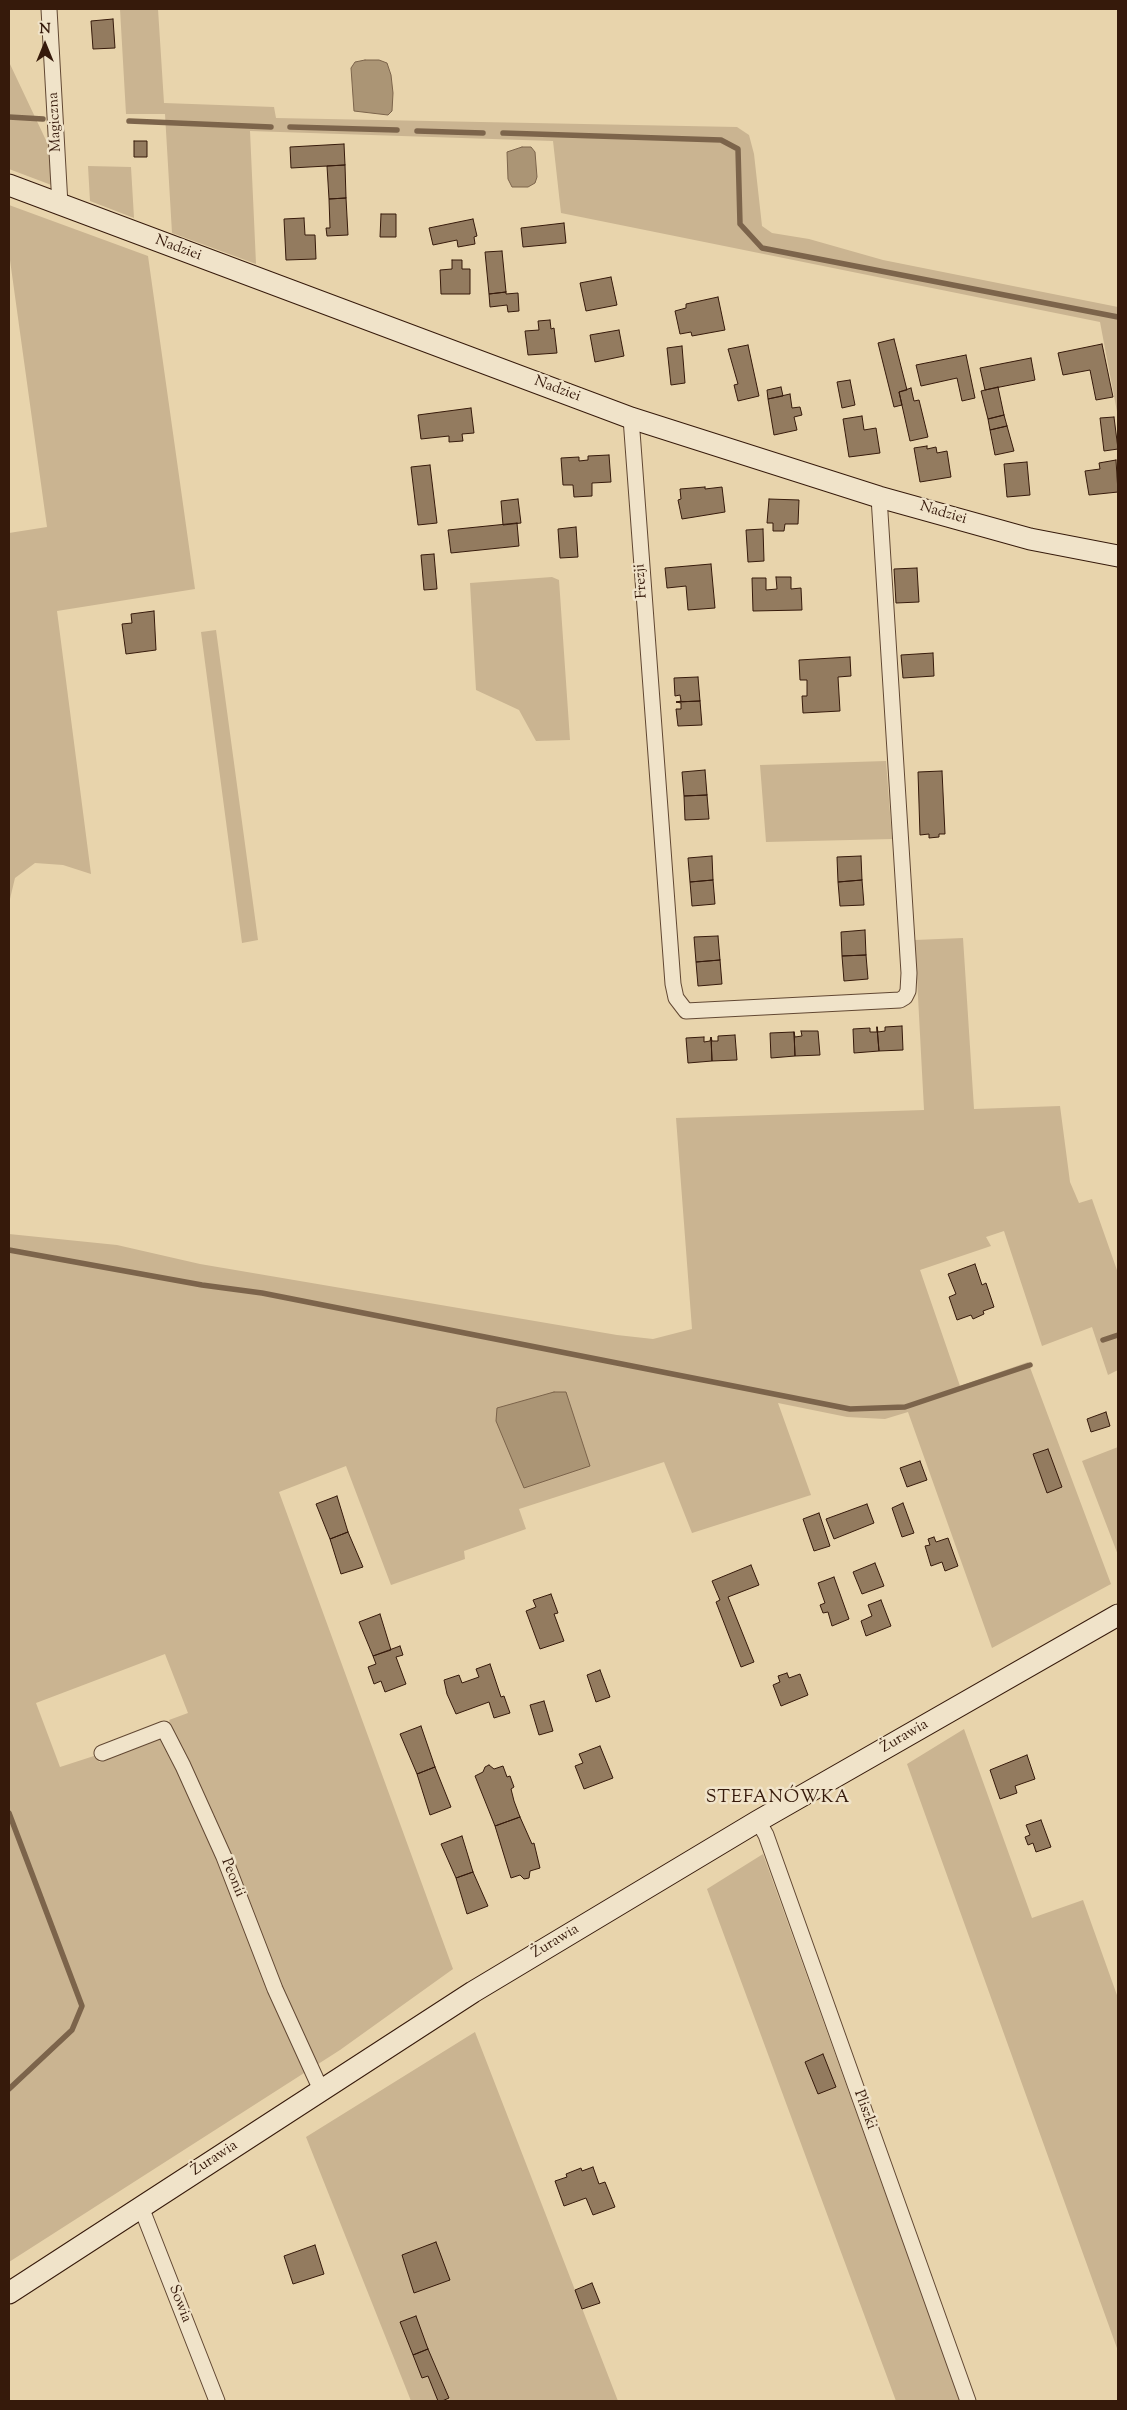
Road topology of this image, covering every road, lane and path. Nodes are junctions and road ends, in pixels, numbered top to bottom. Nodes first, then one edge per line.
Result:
1 (49, 9) edge
2 (9, 185) edge
3 (60, 204) junction
4 (631, 418) junction
5 (879, 497) junction
6 (1118, 556) edge
7 (1118, 1615) edge
8 (102, 1753) dead end
9 (758, 1821) junction
10 (321, 2090) junction
11 (141, 2207) junction
12 (9, 2292) edge
13 (217, 2401) edge
14 (968, 2401) edge

1 - 3 street, Magiczna
2 - 3 main road, Nadziei
3 - 4 main road, Nadziei
4 - 5 main road, Nadziei
4 - 5 street, Frezji
5 - 6 main road, Nadziei
7 - 9 main road, Żurawia
8 - 10 street, Peonii
9 - 10 main road, Żurawia
9 - 14 street, Pliszki
10 - 11 main road, Żurawia
11 - 12 main road, Żurawia
11 - 13 street, Sowia

